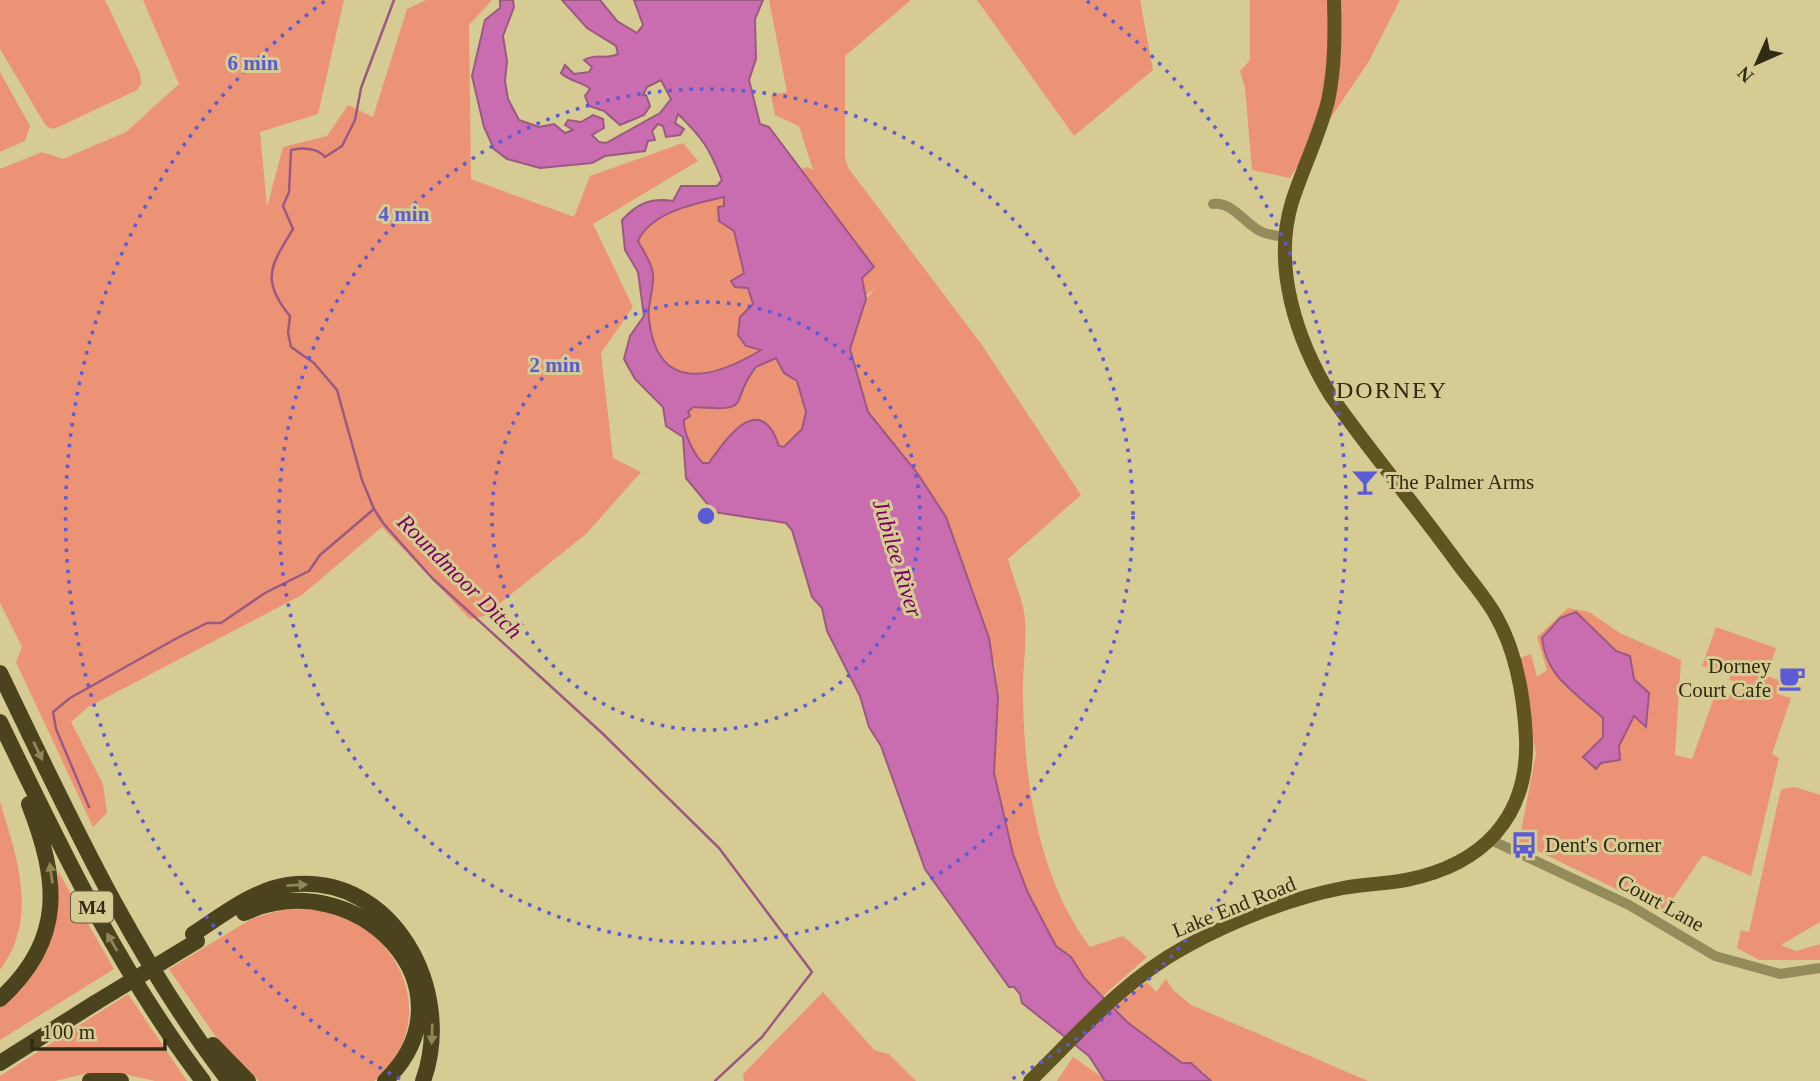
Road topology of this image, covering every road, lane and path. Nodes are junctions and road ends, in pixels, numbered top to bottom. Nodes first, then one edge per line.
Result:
1 (1334, 0) edge
2 (1213, 204) dead end
3 (1285, 237) junction
4 (0, 673) edge
5 (0, 722) edge
6 (0, 728) edge
7 (1491, 840) junction
8 (195, 937) junction
9 (1820, 968) edge
10 (0, 999) edge
11 (93, 1000) junction
12 (173, 1002) junction
13 (0, 1051) edge
14 (0, 1063) edge
15 (90, 1081) edge
16 (121, 1081) edge
17 (203, 1081) edge
18 (229, 1081) edge
19 (248, 1081) edge
20 (385, 1081) edge
21 (423, 1081) edge
22 (1030, 1081) edge

1 - 3 main road
2 - 3 street
3 - 7 main road
4 -> 12 highway, M4
17 -> 5 highway, M4
10 -> 6 highway, M4
7 - 9 street, Court Lane
7 - 22 main road, Lake End Road
8 - 11 highway
8 - 20 highway
8 -> 21 highway
11 - 13 highway
11 - 14 highway
12 - 18 highway, M4
12 - 19 highway, M4
15 - 16 highway

